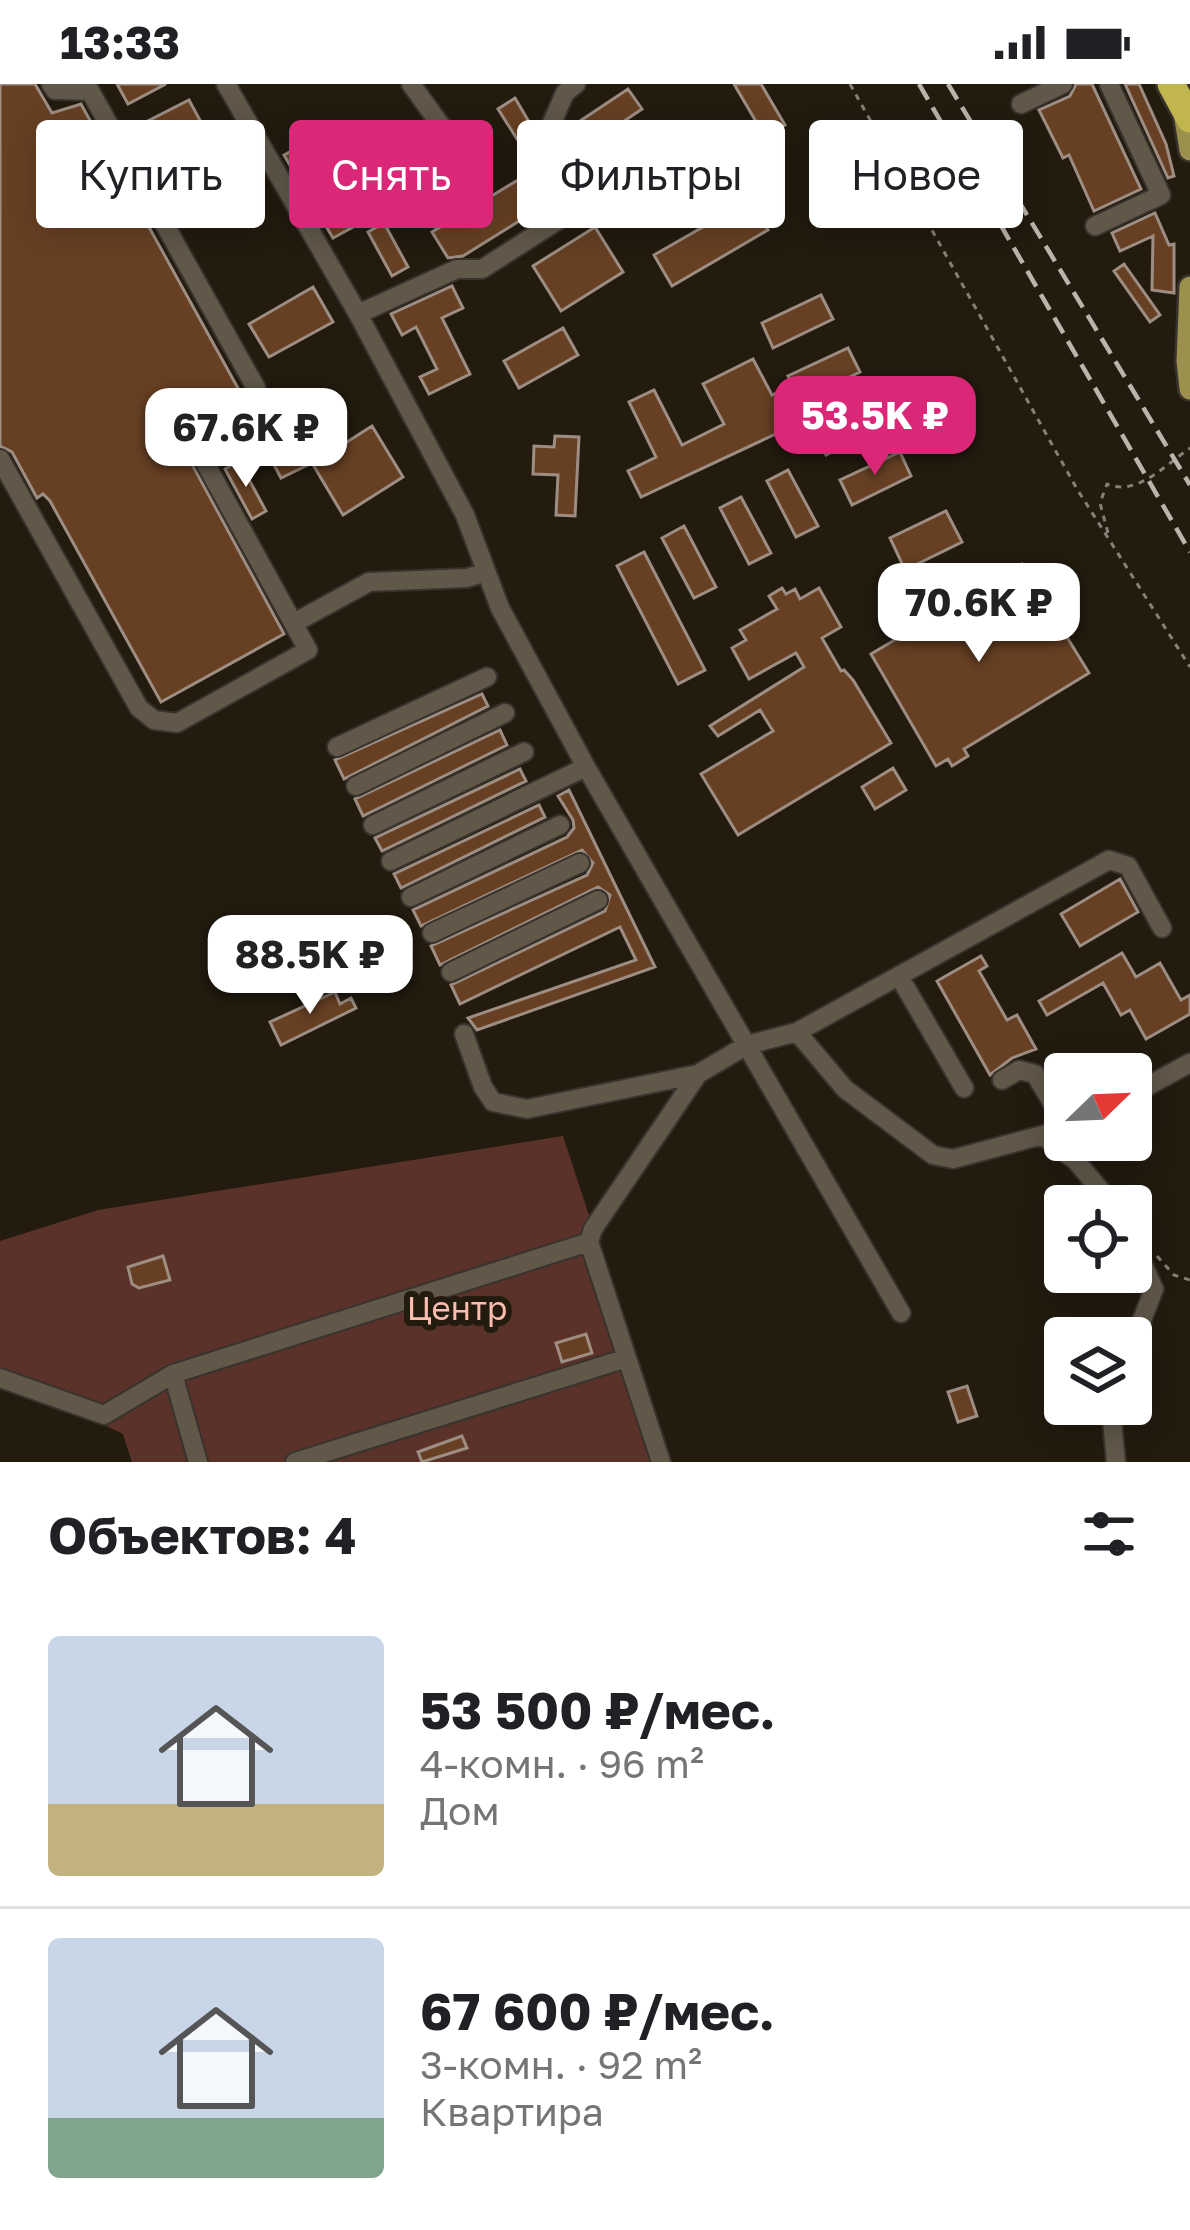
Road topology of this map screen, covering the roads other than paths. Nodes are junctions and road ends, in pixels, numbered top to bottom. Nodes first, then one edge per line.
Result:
1 (51, 84) edge
2 (226, 84) edge
3 (411, 84) edge
4 (576, 84) edge
5 (1064, 84) edge
6 (1109, 84) edge
7 (1181, 103) edge
8 (1021, 104) dead end
9 (437, 120) edge
10 (1190, 150) edge
11 (1095, 226) dead end
12 (1190, 286) edge
13 (358, 314) junction
14 (1190, 389) edge
15 (0, 459) edge
16 (486, 572) junction
17 (294, 623) junction
18 (487, 677) dead end
19 (505, 713) dead end
20 (337, 746) dead end
21 (524, 752) dead end
22 (586, 767) junction
23 (356, 786) dead end
24 (373, 825) dead end
25 (560, 825) dead end
26 (391, 861) dead end
27 (580, 863) dead end
28 (411, 897) dead end
29 (598, 901) dead end
30 (1162, 928) dead end
31 (431, 933) dead end
32 (451, 971) dead end
33 (899, 976) junction
34 (797, 1032) junction
35 (464, 1034) dead end
36 (747, 1046) junction
37 (1190, 1063) edge
38 (698, 1074) junction
39 (1002, 1080) dead end
40 (1152, 1084) edge
41 (964, 1088) dead end
42 (1044, 1089) edge
43 (1044, 1134) edge
44 (1076, 1161) edge
45 (1096, 1185) edge
46 (589, 1242) junction
47 (1152, 1283) edge
48 (901, 1313) dead end
49 (1143, 1317) edge
50 (627, 1358) junction
51 (173, 1374) junction
52 (0, 1378) edge
53 (1112, 1425) edge
54 (199, 1462) edge
55 (296, 1462) edge
56 (662, 1462) edge
57 (1116, 1462) edge

1 - 17 street
2 - 13 street
3 - 9 street
4 - 13 street
5 - 8 street
6 - 11 street
7 - 10 main road
12 - 14 main road
13 - 16 street
15 - 17 street
16 - 17 street
16 - 22 street
18 - 20 street
19 - 23 street
21 - 24 street
22 - 26 street
22 - 36 street
25 - 28 street
27 - 31 street
29 - 32 street
30 - 33 street
33 - 34 street
33 - 41 street
34 - 36 street
34 - 43 street
35 - 38 street
36 - 38 street
36 - 48 street
37 - 40 street
38 - 46 street
39 - 42 street
44 - 45 street
46 - 50 street
46 - 51 street
47 - 49 street
50 - 55 street
50 - 56 street
51 - 52 street
51 - 54 street
53 - 57 street

